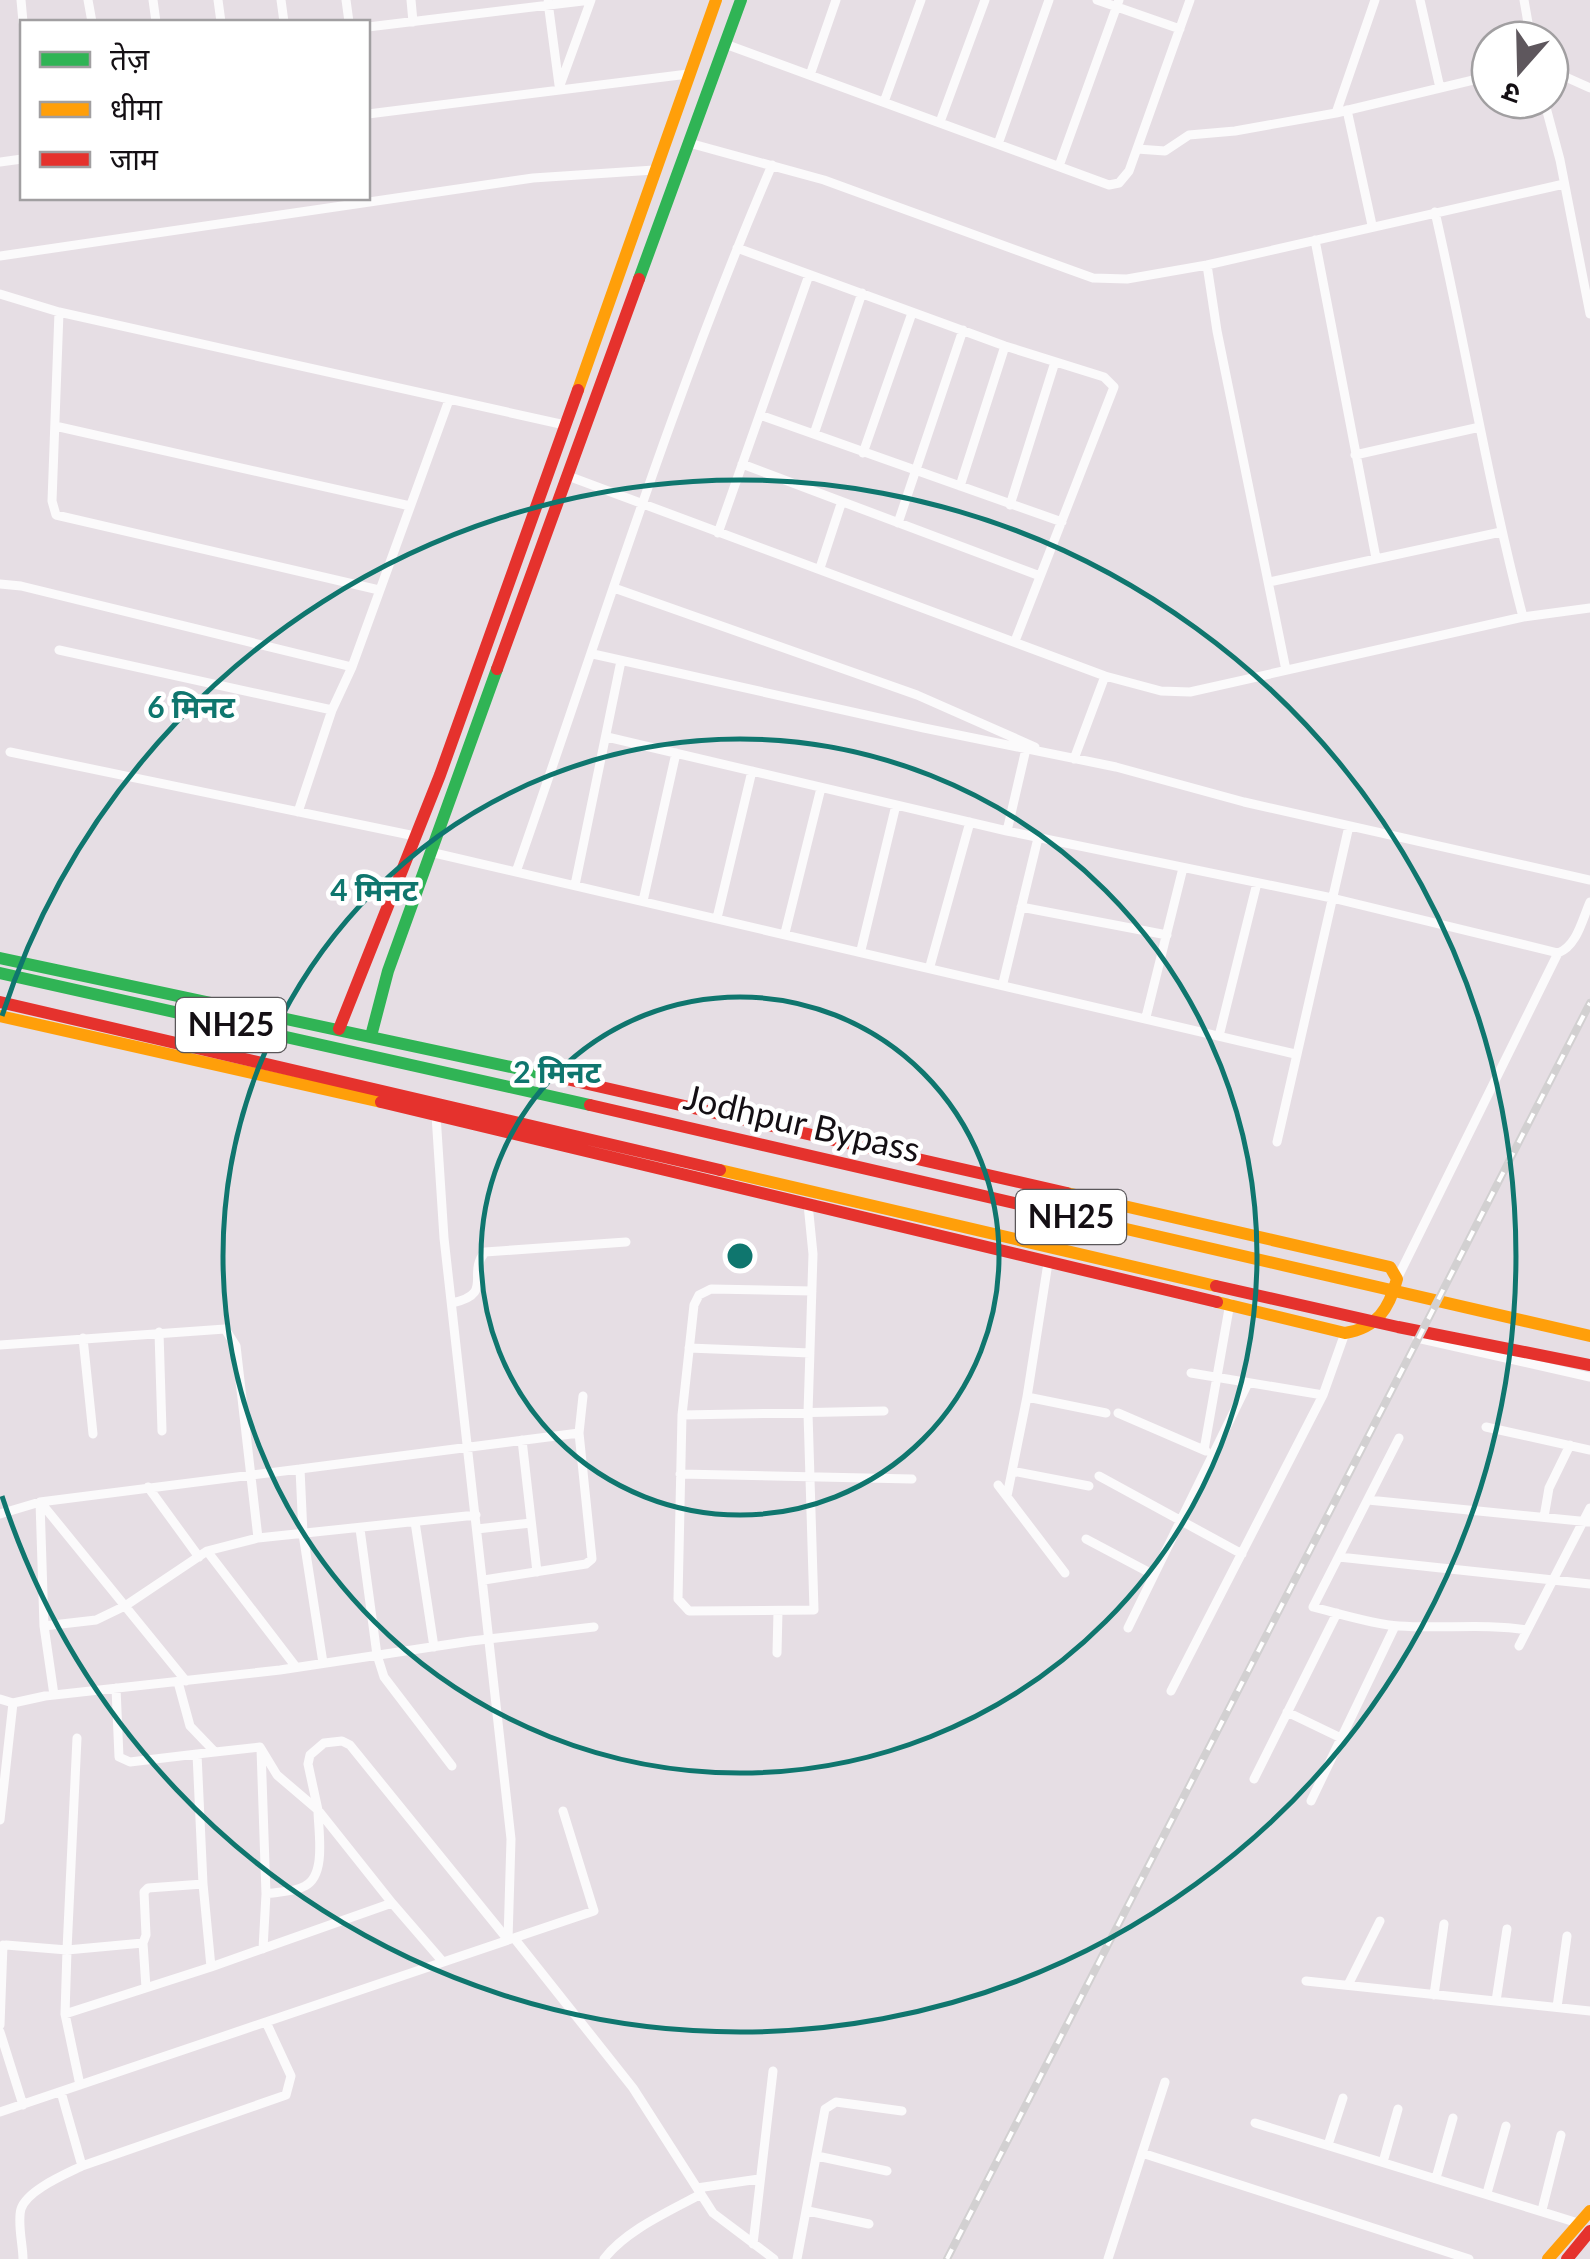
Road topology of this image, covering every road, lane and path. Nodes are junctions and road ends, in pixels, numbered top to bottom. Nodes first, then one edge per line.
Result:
1 (411, 0) edge
2 (474, 0) edge
3 (591, 0) edge
4 (716, 0) edge
5 (741, 0) edge
6 (836, 0) edge
7 (921, 0) edge
8 (984, 0) edge
9 (1049, 0) edge
10 (1097, 0) edge
11 (1190, 0) edge
12 (1375, 0) edge
13 (1420, 0) edge
14 (548, 2) edge
15 (1117, 4) edge
16 (476, 14) junction
17 (414, 22) junction
18 (370, 27) edge
19 (1180, 30) junction
20 (725, 44) junction
21 (688, 74) junction
22 (810, 75) junction
23 (1470, 81) edge
24 (559, 88) junction
25 (1440, 88) junction
26 (884, 102) junction
27 (1342, 111) junction
28 (370, 114) edge
29 (1549, 120) edge
30 (940, 122) junction
31 (689, 143) junction
32 (998, 144) junction
33 (1137, 149) junction
34 (772, 165) junction
35 (1059, 166) junction
36 (654, 170) junction
37 (1564, 184) junction
38 (1435, 212) junction
39 (1372, 225) junction
40 (1315, 240) junction
41 (737, 248) junction
42 (0, 256) edge
43 (1207, 264) junction
44 (810, 276) junction
45 (0, 294) edge
46 (862, 294) junction
47 (59, 312) junction
48 (912, 312) junction
49 (1590, 314) edge
50 (963, 330) junction
51 (1005, 346) junction
52 (1054, 362) junction
53 (449, 400) junction
54 (760, 415) junction
55 (565, 424) junction
56 (55, 426) junction
57 (1480, 427) junction
58 (814, 434) junction
59 (863, 453) junction
60 (1356, 455) junction
61 (742, 464) junction
62 (914, 470) junction
63 (568, 476) junction
64 (960, 486) junction
65 (644, 502) junction
66 (841, 504) junction
67 (1010, 505) junction
68 (410, 506) junction
69 (1062, 522) junction
70 (898, 523) junction
71 (1501, 532) junction
72 (718, 533) junction
73 (1376, 558) junction
74 (820, 568) junction
75 (1040, 576) junction
76 (1269, 582) junction
77 (0, 584) edge
78 (614, 588) junction
79 (379, 590) junction
80 (1590, 608) edge
81 (1524, 618) junction
82 (1015, 641) junction
83 (59, 650) dead end
84 (592, 654) junction
85 (621, 660) junction
86 (352, 667) junction
87 (1286, 670) junction
88 (1105, 676) junction
89 (332, 710) junction
90 (607, 737) junction
91 (1026, 749) junction
92 (10, 752) dead end
93 (676, 754) junction
94 (1051, 754) junction
95 (1074, 759) junction
96 (752, 772) junction
97 (822, 788) junction
98 (896, 805) junction
99 (298, 812) junction
100 (970, 822) junction
101 (1349, 826) junction
102 (1007, 831) junction
103 (416, 836) junction
104 (1038, 838) junction
105 (430, 852) junction
106 (1183, 868) junction
107 (516, 872) junction
108 (1590, 880) edge
109 (1257, 883) junction
110 (575, 885) junction
111 (1332, 898) junction
112 (643, 900) junction
113 (1590, 902) edge
114 (1021, 907) junction
115 (716, 918) junction
116 (785, 933) junction
117 (1166, 935) junction
118 (860, 950) junction
119 (1558, 952) junction
120 (0, 958) edge
121 (930, 966) junction
122 (0, 973) edge
123 (1003, 983) junction
124 (0, 1002) edge
125 (0, 1016) edge
126 (1146, 1017) junction
127 (340, 1029) junction
128 (370, 1036) junction
129 (1219, 1036) junction
130 (1295, 1054) junction
131 (436, 1115) junction
132 (1277, 1142) dead end
133 (808, 1204) junction
134 (626, 1242) dead end
135 (1048, 1263) junction
136 (1397, 1279) junction
137 (812, 1291) junction
138 (452, 1302) junction
139 (1230, 1303) junction
140 (1371, 1328) junction
141 (158, 1332) junction
142 (1345, 1333) junction
143 (1590, 1336) edge
144 (83, 1338) junction
145 (0, 1344) edge
146 (689, 1348) junction
147 (810, 1352) junction
148 (1590, 1365) edge
149 (1191, 1374) dead end
150 (1590, 1376) edge
151 (1218, 1378) junction
152 (1248, 1383) junction
153 (582, 1396) dead end
154 (1027, 1396) junction
155 (1323, 1396) junction
156 (884, 1411) dead end
157 (808, 1413) junction
158 (1106, 1413) dead end
159 (1118, 1413) dead end
160 (682, 1415) junction
161 (1486, 1427) dead end
162 (162, 1431) dead end
163 (578, 1433) junction
164 (93, 1434) dead end
165 (1400, 1438) dead end
166 (522, 1440) junction
167 (1570, 1445) junction
168 (468, 1446) junction
169 (1590, 1450) edge
170 (1208, 1452) junction
171 (300, 1469) junction
172 (1012, 1471) junction
173 (250, 1474) junction
174 (680, 1474) junction
175 (1099, 1476) dead end
176 (810, 1477) junction
177 (912, 1479) dead end
178 (998, 1485) dead end
179 (1089, 1486) dead end
180 (148, 1488) junction
181 (1006, 1496) junction
182 (1368, 1500) junction
183 (40, 1502) junction
184 (1590, 1508) edge
185 (0, 1514) edge
186 (476, 1515) junction
187 (1544, 1517) junction
188 (1180, 1520) junction
189 (415, 1522) junction
190 (1587, 1522) edge
191 (532, 1523) junction
192 (360, 1528) junction
193 (477, 1529) junction
194 (303, 1534) junction
195 (258, 1538) junction
196 (1086, 1538) dead end
197 (203, 1554) junction
198 (1242, 1554) junction
199 (1340, 1556) junction
200 (537, 1572) junction
201 (1066, 1572) dead end
202 (1154, 1575) junction
203 (484, 1580) junction
204 (1553, 1580) junction
205 (1590, 1584) edge
206 (125, 1606) junction
207 (778, 1611) junction
208 (1337, 1612) junction
209 (44, 1626) junction
210 (1395, 1626) junction
211 (594, 1627) dead end
212 (1128, 1628) dead end
213 (1527, 1630) junction
214 (490, 1639) junction
215 (434, 1646) junction
216 (1518, 1646) dead end
217 (777, 1653) dead end
218 (377, 1655) junction
219 (323, 1664) junction
220 (296, 1668) junction
221 (182, 1681) junction
222 (116, 1688) junction
223 (1172, 1691) dead end
224 (54, 1696) junction
225 (0, 1699) edge
226 (13, 1703) junction
227 (1287, 1712) junction
228 (77, 1738) dead end
229 (1341, 1738) junction
230 (260, 1746) junction
231 (214, 1751) junction
232 (198, 1754) junction
233 (452, 1766) dead end
234 (1254, 1779) dead end
235 (1311, 1801) dead end
236 (318, 1810) junction
237 (563, 1811) dead end
238 (0, 1820) edge
239 (203, 1884) junction
240 (266, 1894) junction
241 (392, 1903) junction
242 (1380, 1921) dead end
243 (1444, 1924) dead end
244 (1507, 1929) dead end
245 (1567, 1936) dead end
246 (511, 1939) junction
247 (143, 1944) junction
248 (3, 1945) edge
249 (263, 1948) junction
250 (67, 1950) junction
251 (443, 1962) junction
252 (210, 1967) junction
253 (1306, 1981) dead end
254 (1348, 1986) junction
255 (146, 1988) junction
256 (1434, 1994) junction
257 (1496, 2001) junction
258 (1556, 2008) junction
259 (1590, 2011) edge
260 (65, 2014) junction
261 (266, 2022) junction
262 (0, 2029) edge
263 (773, 2072) dead end
264 (1164, 2082) dead end
265 (80, 2085) junction
266 (61, 2092) junction
267 (1343, 2098) dead end
268 (23, 2104) junction
269 (1398, 2110) dead end
270 (0, 2112) edge
271 (902, 2112) dead end
272 (1453, 2118) dead end
273 (1255, 2123) dead end
274 (1506, 2126) dead end
275 (1560, 2135) dead end
276 (1328, 2145) junction
277 (1142, 2154) junction
278 (817, 2156) junction
279 (1383, 2162) junction
280 (82, 2166) junction
281 (887, 2171) dead end
282 (1436, 2178) junction
283 (759, 2179) junction
284 (699, 2191) junction
285 (1487, 2193) junction
286 (808, 2210) junction
287 (1542, 2210) junction
288 (1590, 2211) edge
289 (870, 2224) dead end
290 (1584, 2227) edge
291 (752, 2244) junction
292 (1584, 2247) edge
293 (23, 2259) edge
294 (604, 2259) edge
295 (774, 2259) edge
296 (797, 2259) edge
297 (1108, 2259) edge
298 (1469, 2259) edge
299 (1548, 2259) edge
300 (1567, 2259) edge

1 - 17 street
2 - 16 street
3 - 14 street
3 - 24 street
4 - 21 main road
5 - 20 main road
6 - 22 street
7 - 26 street
8 - 30 street
9 - 32 street
10 - 15 street
11 - 19 street
12 - 27 street
13 - 25 street
14 - 16 street
14 - 24 street
15 - 19 street
15 - 35 street
16 - 17 street
17 - 18 street
19 - 33 street
20 - 22 street
20 - 31 main road
21 - 24 street
21 - 36 main road
22 - 26 street
23 - 25 street
24 - 28 street
25 - 27 street
26 - 30 street
27 - 33 street
27 - 39 street
29 - 37 street
30 - 32 street
31 - 34 street
31 - 63 main road
32 - 35 street
33 - 35 street
34 - 41 street
34 - 43 street
36 - 42 street
36 - 55 main road
37 - 38 street
37 - 49 street
38 - 39 street
38 - 57 street
39 - 40 street
40 - 43 street
40 - 60 street
41 - 44 street
41 - 65 street
43 - 76 street
44 - 46 street
44 - 54 street
45 - 47 street
46 - 48 street
46 - 58 street
47 - 53 street
47 - 56 street
48 - 50 street
48 - 59 street
50 - 51 street
50 - 62 street
51 - 52 street
51 - 64 street
52 - 67 street
52 - 69 street
53 - 55 street
53 - 68 street
54 - 58 street
54 - 61 street
55 - 103 main road
56 - 68 street
56 - 79 street
57 - 60 street
57 - 71 street
58 - 59 street
59 - 62 street
60 - 73 street
61 - 66 street
61 - 72 street
62 - 64 street
62 - 70 street
63 - 65 street
63 - 105 main road
64 - 67 street
65 - 72 street
65 - 78 street
66 - 70 street
66 - 74 street
67 - 69 street
68 - 79 street
69 - 75 street
70 - 75 street
71 - 73 street
71 - 81 street
72 - 74 street
73 - 76 street
74 - 82 street
75 - 82 street
76 - 87 street
77 - 86 street
78 - 84 street
78 - 94 street
79 - 86 street
80 - 81 street
81 - 87 street
82 - 88 street
83 - 89 street
84 - 85 street
84 - 107 street
85 - 90 street
85 - 91 street
86 - 89 street
87 - 88 street
88 - 95 street
89 - 99 street
90 - 93 street
90 - 110 street
91 - 94 street
91 - 102 street
92 - 99 street
93 - 96 street
93 - 112 street
94 - 95 street
95 - 101 street
96 - 97 street
96 - 115 street
97 - 98 street
97 - 116 street
98 - 100 street
98 - 118 street
99 - 103 street
100 - 102 street
100 - 121 street
101 - 108 street
101 - 111 street
102 - 104 street
103 - 127 main road
104 - 106 street
104 - 114 street
105 - 107 street
105 - 128 main road
106 - 109 street
106 - 117 street
107 - 110 street
109 - 111 street
109 - 129 street
110 - 112 street
111 - 119 street
111 - 130 street
112 - 115 street
113 - 119 street
114 - 117 street
114 - 123 street
115 - 116 street
116 - 118 street
117 - 126 street
118 - 121 street
119 - 136 street
120 - 127 main road
121 - 123 street
122 - 143 main road, Jodhpur Bypass / NH25
123 - 126 street
124 - 148 main road
125 - 131 main road
126 - 129 street
127 - 128 main road
128 - 136 main road
129 - 130 street
130 - 132 street
131 - 133 main road
131 - 138 street
133 - 135 main road
133 - 137 street
134 - 138 street
135 - 139 main road
135 - 154 street
136 - 140 main road
137 - 146 street
137 - 147 street
138 - 168 street
139 - 142 main road
139 - 151 street
140 - 142 main road
140 - 150 street
141 - 144 street
141 - 162 street
141 - 173 street
142 - 155 street
144 - 145 street
144 - 164 street
146 - 147 street
146 - 160 street
147 - 157 street
149 - 151 street
151 - 152 street
151 - 170 street
152 - 155 street
152 - 170 street
153 - 163 street
154 - 158 street
154 - 172 street
155 - 198 street
156 - 157 street
157 - 160 street
157 - 176 street
159 - 170 street
160 - 174 street
161 - 167 street
163 - 166 street
163 - 200 street
165 - 182 street
166 - 168 street
166 - 191 street
167 - 169 street
167 - 187 street
168 - 171 street
168 - 186 street
170 - 188 street
171 - 173 street
171 - 194 street
172 - 179 street
172 - 181 street
173 - 180 street
173 - 195 street
174 - 176 street
174 - 207 street
175 - 188 street
176 - 177 street
176 - 207 street
178 - 181 street
180 - 183 street
180 - 197 street
181 - 201 street
182 - 187 street
182 - 199 street
183 - 185 street
183 - 206 street
183 - 209 street
184 - 190 street
186 - 189 street
186 - 193 street
187 - 190 street
188 - 198 street
188 - 202 street
189 - 192 street
189 - 215 street
190 - 204 street
191 - 193 street
191 - 200 street
192 - 194 street
192 - 218 street
193 - 203 street
194 - 195 street
194 - 219 street
195 - 197 street
196 - 202 street
197 - 206 street
197 - 220 street
198 - 223 street
199 - 204 street
199 - 208 street
200 - 203 street
202 - 212 street
203 - 214 street
204 - 205 street
204 - 213 street
206 - 209 street
206 - 221 street
207 - 217 street
208 - 210 street
208 - 227 street
209 - 224 street
210 - 213 street
210 - 229 street
211 - 214 street
213 - 216 street
214 - 215 street
214 - 246 street
215 - 218 street
218 - 219 street
218 - 233 street
219 - 220 street
220 - 221 street
221 - 222 street
221 - 231 street
222 - 224 street
222 - 232 street
224 - 226 street
225 - 226 street
226 - 238 street
227 - 229 street
227 - 234 street
228 - 250 street
229 - 235 street
230 - 231 street
230 - 236 street
230 - 240 street
231 - 232 street
232 - 239 street
236 - 240 street
236 - 241 street
236 - 246 street
237 - 246 street
239 - 247 street
239 - 252 street
240 - 249 street
241 - 249 street
241 - 251 street
242 - 254 street
243 - 256 street
244 - 257 street
245 - 258 street
246 - 251 street
246 - 284 street
247 - 250 street
247 - 255 street
248 - 250 street
248 - 262 street
249 - 252 street
250 - 260 street
251 - 261 street
252 - 255 street
253 - 254 street
254 - 256 street
255 - 260 street
256 - 257 street
257 - 258 street
258 - 259 street
260 - 265 street
261 - 265 street
261 - 280 street
262 - 268 street
263 - 283 street
264 - 277 street
265 - 266 street
266 - 268 street
266 - 280 street
267 - 276 street
268 - 270 street
269 - 279 street
271 - 278 street
272 - 282 street
273 - 276 street
274 - 285 street
275 - 287 street
276 - 279 street
277 - 297 street
277 - 298 street
278 - 281 street
278 - 286 street
279 - 282 street
280 - 293 street
282 - 285 street
283 - 284 street
283 - 291 street
284 - 291 street
284 - 294 street
285 - 287 street
286 - 289 street
286 - 296 street
287 - 290 street
288 - 290 main road
290 - 292 main road
290 - 299 main road
291 - 295 street
292 - 300 main road

